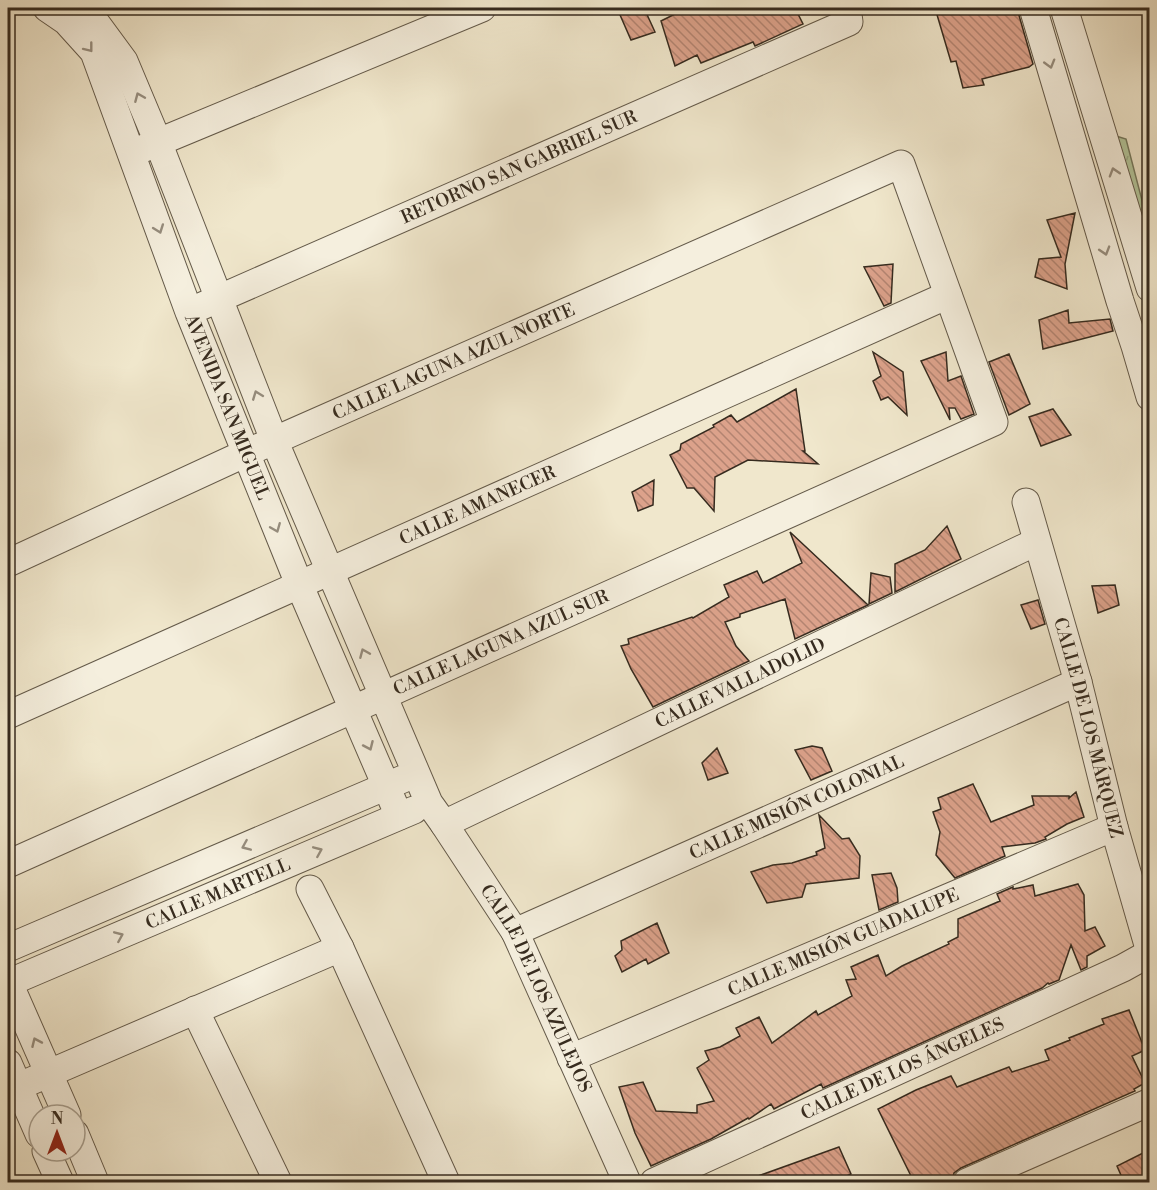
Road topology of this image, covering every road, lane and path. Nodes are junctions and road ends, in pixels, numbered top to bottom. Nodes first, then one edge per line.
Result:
1 (47, 8) edge
2 (85, 8) edge
3 (482, 8) edge
4 (848, 15) edge
5 (1066, 15) edge
6 (1037, 20) edge
7 (158, 142) junction
8 (132, 154) junction
9 (1149, 288) edge
10 (948, 295) junction
11 (219, 299) junction
12 (189, 312) junction
13 (1149, 397) edge
14 (274, 440) junction
15 (246, 453) junction
16 (1026, 502) dead end
17 (1036, 542) junction
18 (8, 563) edge
19 (329, 571) junction
20 (299, 584) junction
21 (1077, 682) junction
22 (382, 696) junction
23 (352, 710) junction
24 (8, 715) edge
25 (416, 774) junction
26 (386, 786) junction
27 (437, 813) junction
28 (399, 816) junction
29 (1114, 827) junction
30 (8, 864) edge
31 (310, 890) dead end
32 (71, 921) junction
33 (515, 932) junction
34 (8, 948) edge
35 (340, 948) junction
36 (85, 951) junction
37 (1149, 953) edge
38 (8, 983) edge
39 (195, 1010) junction
40 (571, 1058) junction
41 (49, 1073) junction
42 (11, 1080) edge
43 (1149, 1102) edge
44 (62, 1103) edge
45 (27, 1111) edge
46 (51, 1163) edge
47 (87, 1163) edge
48 (60, 1182) edge
49 (95, 1182) edge
50 (278, 1182) edge
51 (446, 1182) edge
52 (627, 1182) edge
53 (654, 1182) edge
54 (967, 1182) edge

1 -> 8 street, AVENIDA SAN MIGUEL
7 -> 2 street, AVENIDA SAN MIGUEL
3 - 7 street
4 - 11 street, RETORNO SAN GABRIEL SUR
5 - 6 street
9 -> 5 street
6 -> 13 street
7 - 8 street
7 - 11 street, AVENIDA SAN MIGUEL
8 -> 12 street, AVENIDA SAN MIGUEL
10 - 14 street, CALLE LAGUNA AZUL NORTE
10 - 19 street, CALLE AMANECER
10 - 22 street, CALLE LAGUNA AZUL SUR
11 - 12 street, RETORNO SAN GABRIEL SUR
14 -> 11 street, AVENIDA SAN MIGUEL
12 - 15 street, AVENIDA SAN MIGUEL
14 - 15 street, CALLE LAGUNA AZUL NORTE
14 - 19 street, AVENIDA SAN MIGUEL
15 - 18 street, CALLE LAGUNA AZUL NORTE
15 -> 20 street, AVENIDA SAN MIGUEL
16 - 17 street, CALLE DE LOS MÁRQUEZ
17 - 21 street, CALLE DE LOS MÁRQUEZ
17 - 27 street, CALLE VALLADOLID
19 - 20 street, CALLE AMANECER
22 -> 19 street, AVENIDA SAN MIGUEL
20 - 23 street, AVENIDA SAN MIGUEL
20 - 24 street, CALLE AMANECER
21 - 29 street, CALLE DE LOS MÁRQUEZ
21 - 33 street, CALLE MISIÓN COLONIAL
22 - 23 street, CALLE LAGUNA AZUL SUR
22 - 25 street, AVENIDA SAN MIGUEL
23 -> 26 street, AVENIDA SAN MIGUEL
23 - 30 street, CALLE LAGUNA AZUL SUR
25 - 26 street, CALLE MARTELL
25 - 27 street, AVENIDA SAN MIGUEL
26 - 28 street, AVENIDA SAN MIGUEL
26 -> 32 street, CALLE MARTELL
27 - 28 street, CALLE MARTELL
27 - 33 street, CALLE DE LOS AZULEJOS
36 -> 28 street, CALLE MARTELL
29 - 37 street, CALLE DE LOS MÁRQUEZ
29 - 40 street, CALLE MISIÓN GUADALUPE
31 - 35 street
32 - 34 street, CALLE MARTELL
32 - 36 street
33 - 40 street, CALLE DE LOS AZULEJOS
35 - 39 street
35 - 51 street
36 - 38 street, CALLE MARTELL
37 - 53 street, CALLE DE LOS ÁNGELES
41 -> 38 street
39 - 41 street
39 - 50 street
40 - 52 street, CALLE DE LOS AZULEJOS
41 - 42 street
41 - 44 street
42 - 45 street
43 - 54 street
46 - 48 street
47 - 49 street

